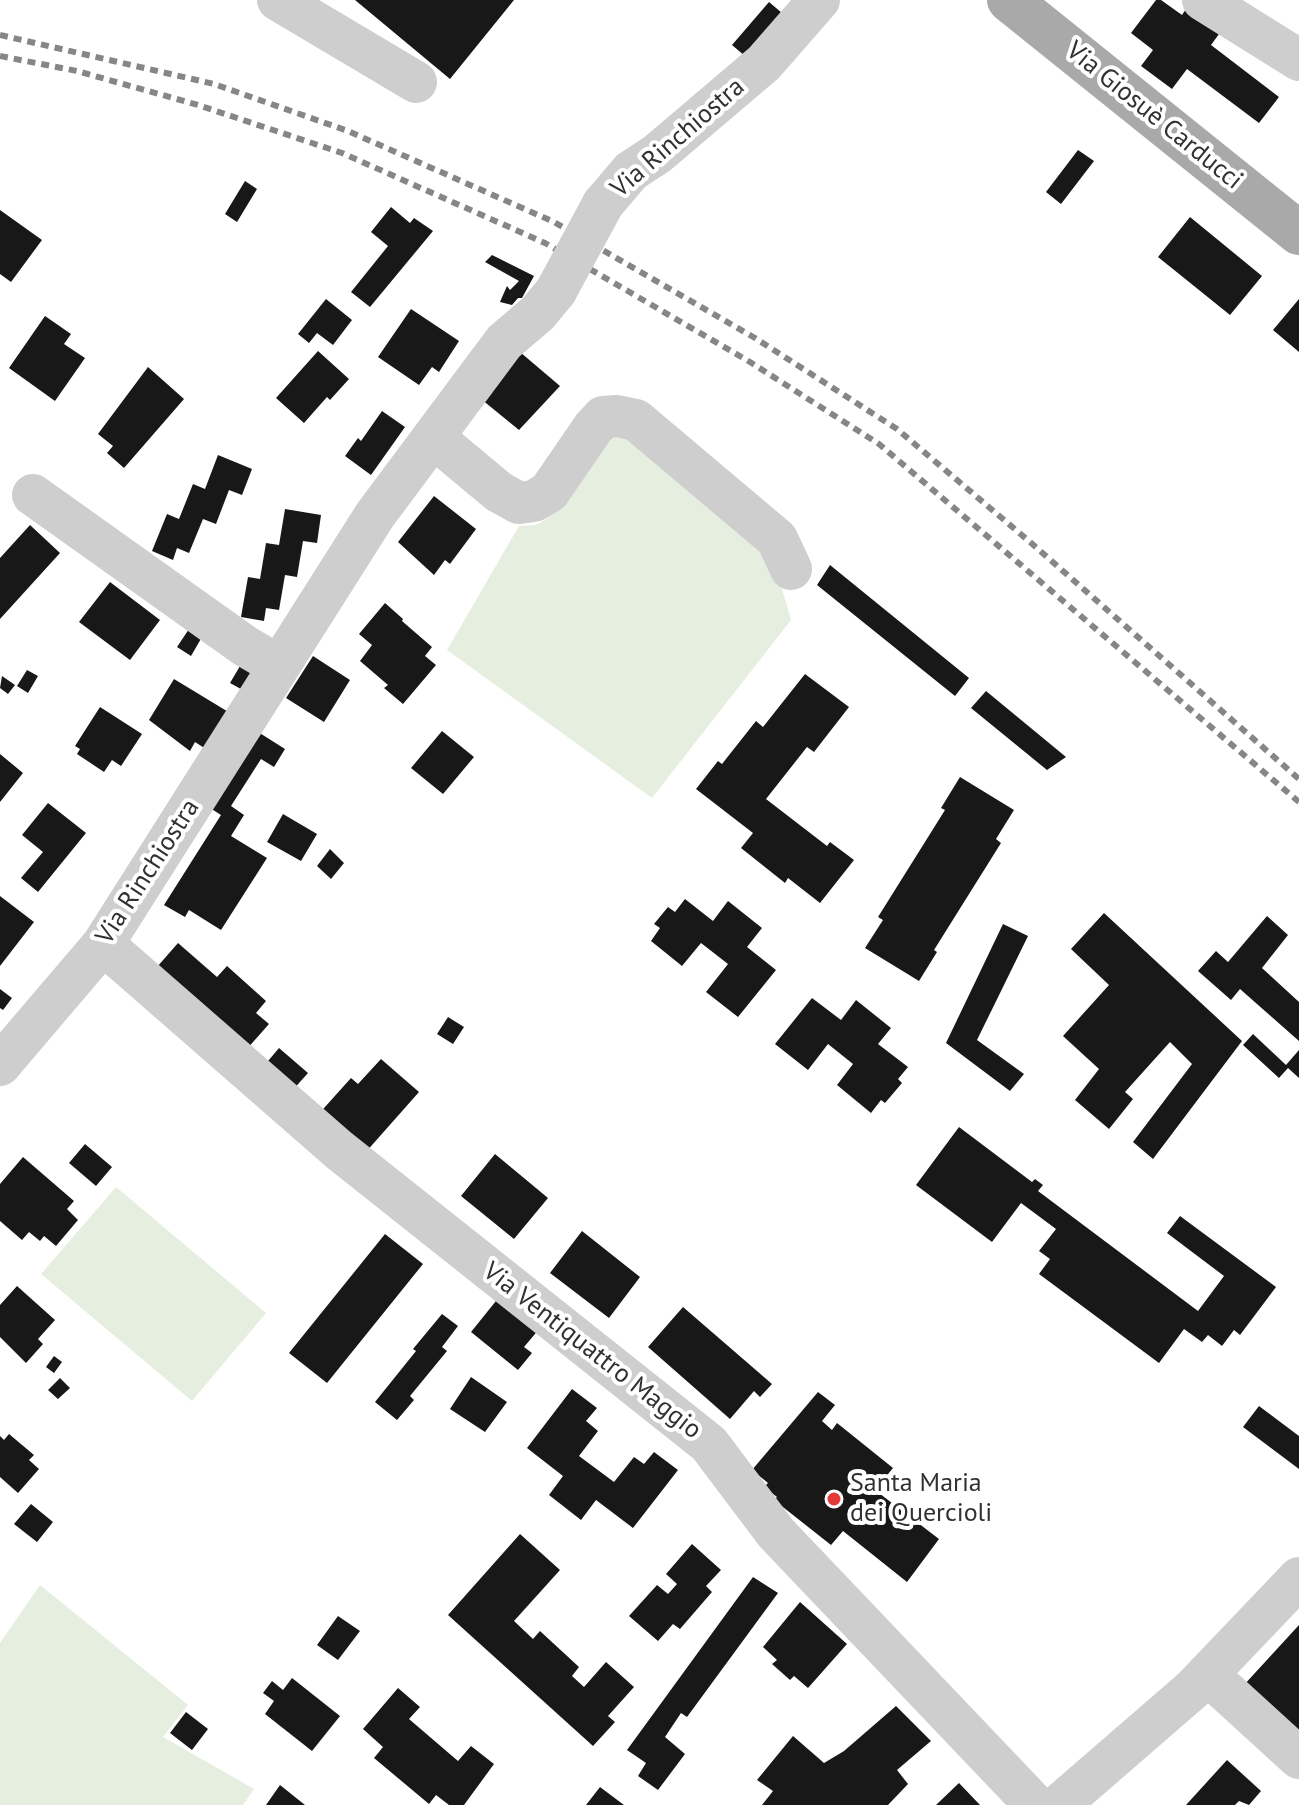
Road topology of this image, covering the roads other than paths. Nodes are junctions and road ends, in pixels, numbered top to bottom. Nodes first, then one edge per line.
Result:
1 (278, 0) edge
2 (819, 0) edge
3 (1009, 0) edge
4 (1203, 0) edge
5 (1299, 60) edge
6 (416, 82) dead end
7 (1299, 233) edge
8 (433, 437) junction
9 (33, 495) dead end
10 (791, 569) dead end
11 (279, 666) junction
12 (103, 944) junction
13 (0, 1065) edge
14 (1299, 1578) edge
15 (1207, 1674) junction
16 (1299, 1758) edge
17 (1035, 1805) edge
18 (1059, 1805) edge

1 - 6 street
2 - 8 street, Via Rinchiostra, bridge
3 - 7 main road, Via Giosuè Carducci
4 - 5 street
8 - 10 street
8 - 11 street, Via Rinchiostra
9 - 11 street
11 - 12 street, Via Rinchiostra
12 - 13 street, Via Rinchiostra
12 - 17 street, Via Ventiquattro Maggio
14 - 15 street
15 - 16 street
15 - 18 street

